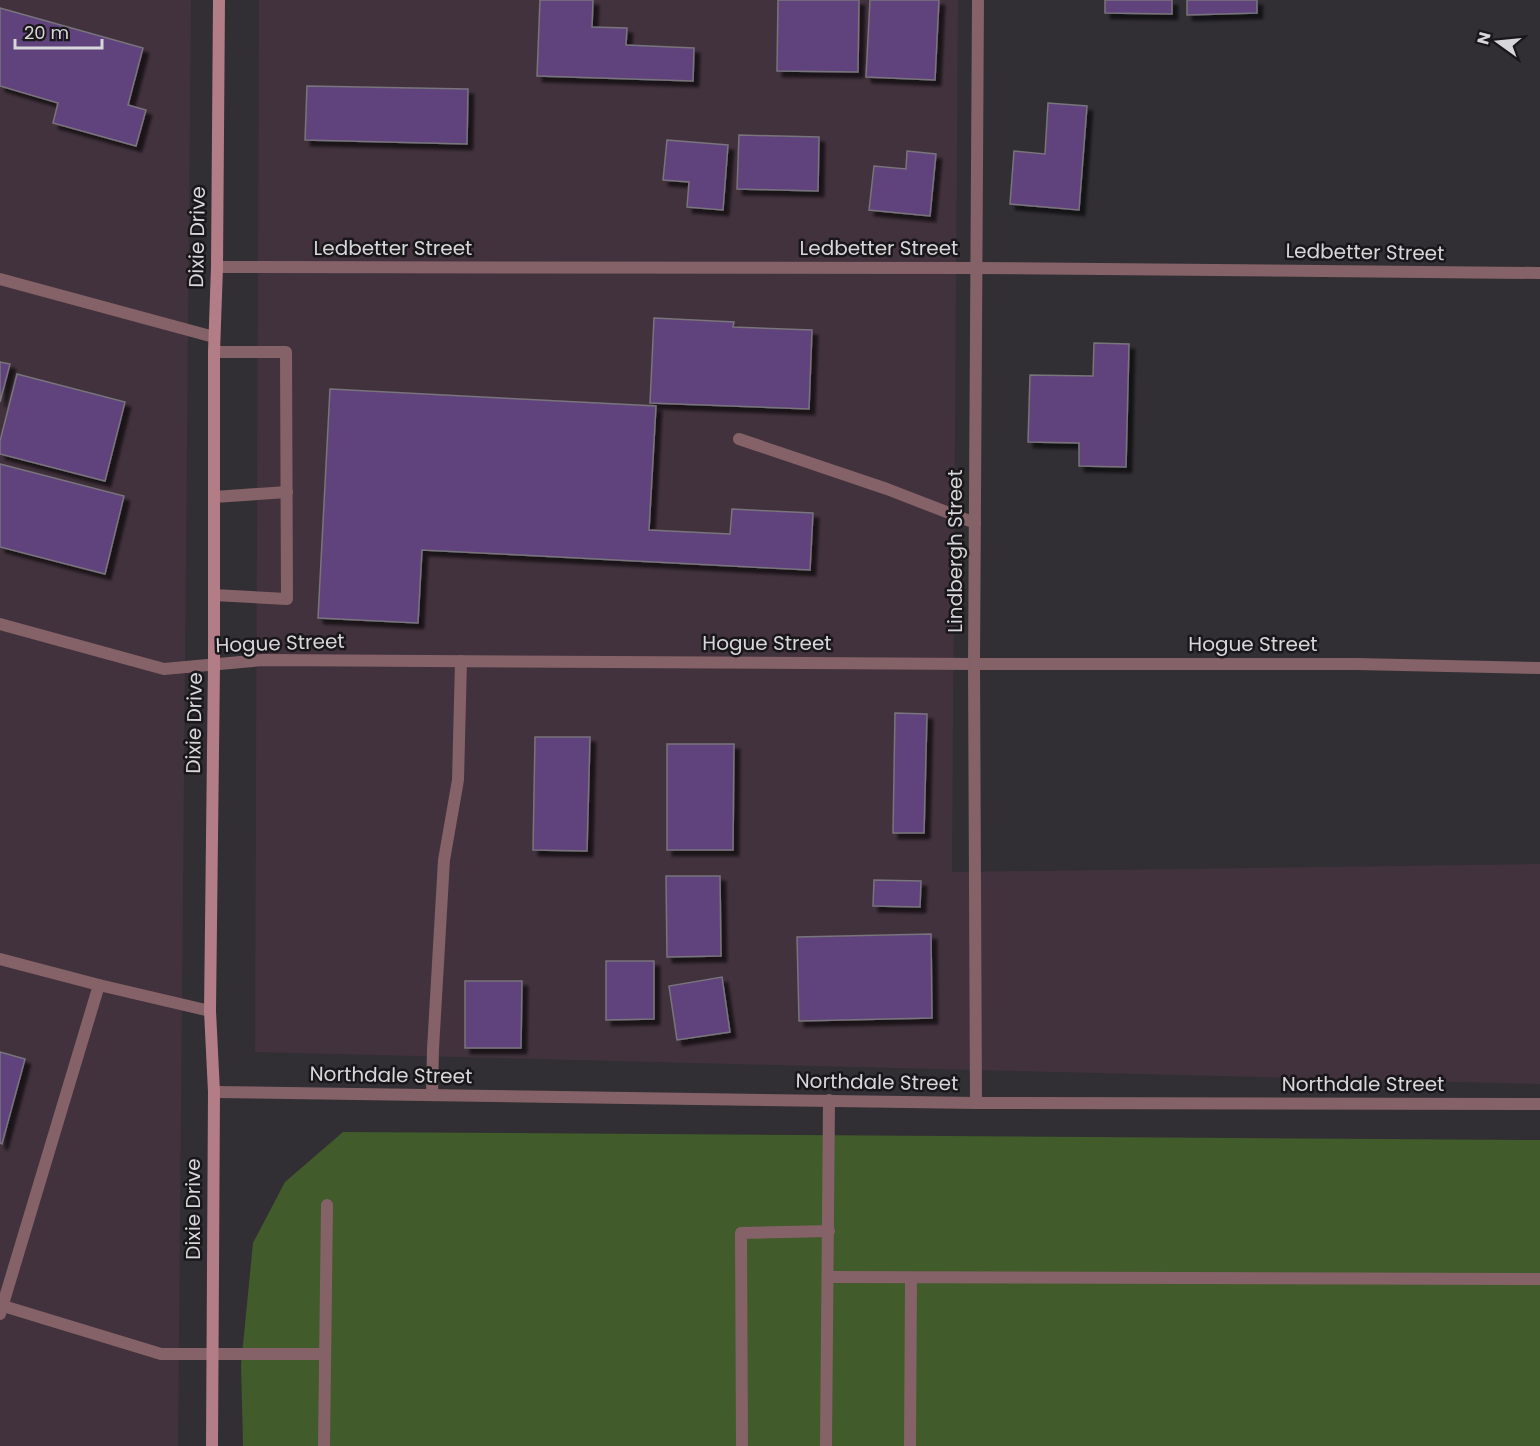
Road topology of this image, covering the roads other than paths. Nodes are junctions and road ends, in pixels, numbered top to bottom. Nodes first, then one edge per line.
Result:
1 (219, 0) edge
2 (978, 0) edge
3 (217, 267) junction
4 (976, 268) junction
5 (1540, 273) edge
6 (0, 279) edge
7 (214, 337) junction
8 (214, 352) junction
9 (740, 439) dead end
10 (287, 492) junction
11 (214, 496) junction
12 (975, 523) junction
13 (214, 595) junction
14 (0, 624) edge
15 (461, 661) junction
16 (974, 664) junction
17 (214, 665) junction
18 (1540, 668) edge
19 (0, 959) edge
20 (99, 985) junction
21 (210, 1011) junction
22 (214, 1092) junction
23 (432, 1095) junction
24 (829, 1100) junction
25 (976, 1102) junction
26 (1540, 1104) edge
27 (327, 1205) dead end
28 (829, 1232) junction
29 (828, 1277) junction
30 (911, 1278) junction
31 (1540, 1279) edge
32 (1, 1308) edge
33 (212, 1354) junction
34 (326, 1354) junction
35 (212, 1446) edge
36 (324, 1446) edge
37 (742, 1446) edge
38 (826, 1446) edge
39 (910, 1446) edge

1 - 3 street, Dixie Drive
2 - 4 street, Lindbergh Street
3 - 4 street, Ledbetter Street
3 - 7 street, Dixie Drive
4 - 5 street, Ledbetter Street
4 - 12 street, Lindbergh Street
6 - 7 street
7 - 8 street, Dixie Drive
8 - 10 street
8 - 11 street, Dixie Drive
9 - 12 street
10 - 11 street
10 - 13 street
11 - 13 street, Dixie Drive
12 - 16 street, Lindbergh Street
13 - 17 street, Dixie Drive
14 - 17 street, Hogue Street
15 - 16 street, Hogue Street
15 - 17 street, Hogue Street
15 - 23 street
16 - 18 street, Hogue Street
16 - 25 street, Lindbergh Street
17 - 21 street, Dixie Drive
19 - 20 street
20 - 21 street
20 - 32 street
21 - 22 street, Dixie Drive
22 - 23 street, Northdale Street
22 - 33 street, Dixie Drive
23 - 24 street, Northdale Street
24 - 25 street, Northdale Street
24 - 28 street
25 - 26 street, Northdale Street
27 - 34 street
28 - 29 street
28 - 37 street
29 - 30 street
29 - 38 street
30 - 31 street
30 - 39 street
32 - 33 street
33 - 34 street
33 - 35 street, Dixie Drive
34 - 36 street

